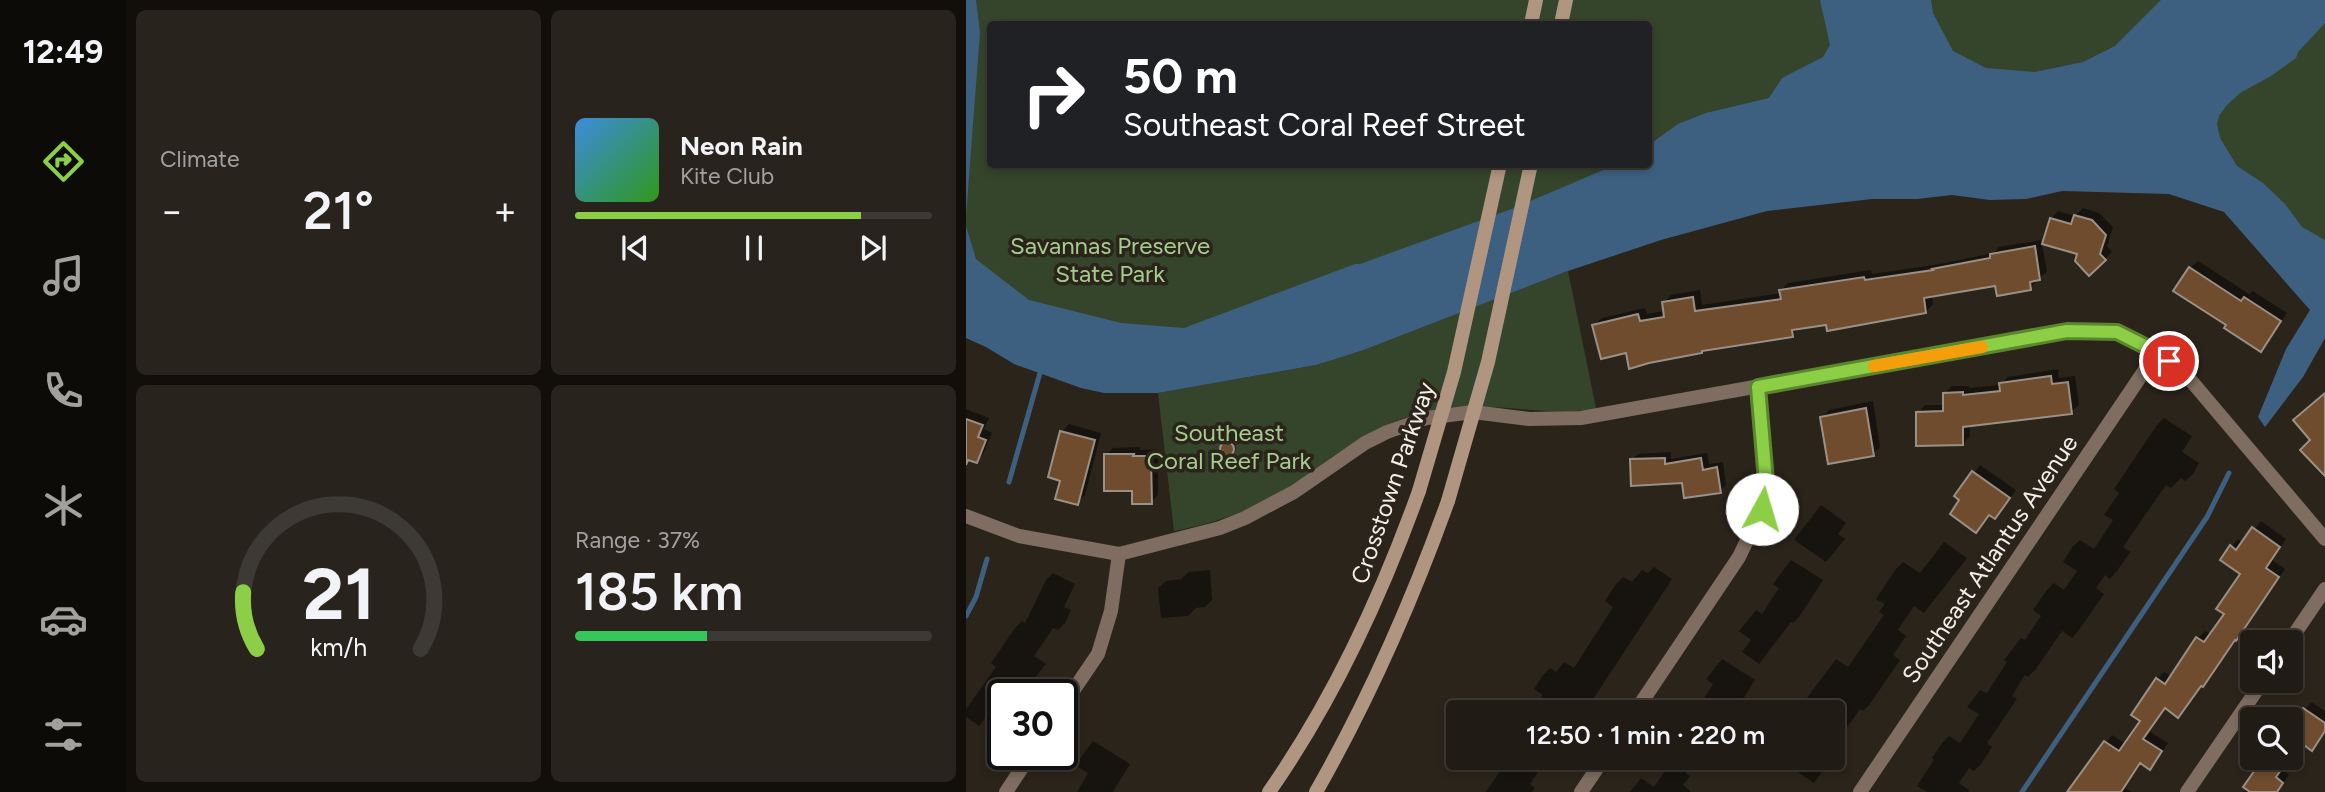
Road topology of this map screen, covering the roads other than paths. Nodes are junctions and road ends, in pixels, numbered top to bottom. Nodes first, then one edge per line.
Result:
1 (1536, 0) edge
2 (1566, 0) edge
3 (1532, 21) edge
4 (1562, 21) edge
5 (1499, 168) edge
6 (1530, 168) edge
7 (2157, 352) junction
8 (1758, 387) junction
9 (966, 516) edge
10 (2325, 539) edge
11 (1119, 554) junction
12 (2325, 589) edge
13 (2297, 630) edge
14 (1078, 683) edge
15 (2255, 693) edge
16 (1643, 700) edge
17 (1020, 770) edge
18 (1596, 770) edge
19 (1006, 792) edge
20 (1269, 792) edge
21 (1316, 792) edge
22 (1581, 792) edge
23 (1860, 792) edge
24 (2187, 792) edge

1 - 3 main road
2 - 4 main road
5 - 20 main road, Crosstown Parkway, bridge
6 - 21 main road, bridge
7 - 8 street
7 - 10 street
7 - 23 street, Southeast Atlantus Avenue
8 - 11 street
8 - 16 street
9 - 11 street
11 - 14 street
12 - 13 street
15 - 24 street
17 - 19 street
18 - 22 street

